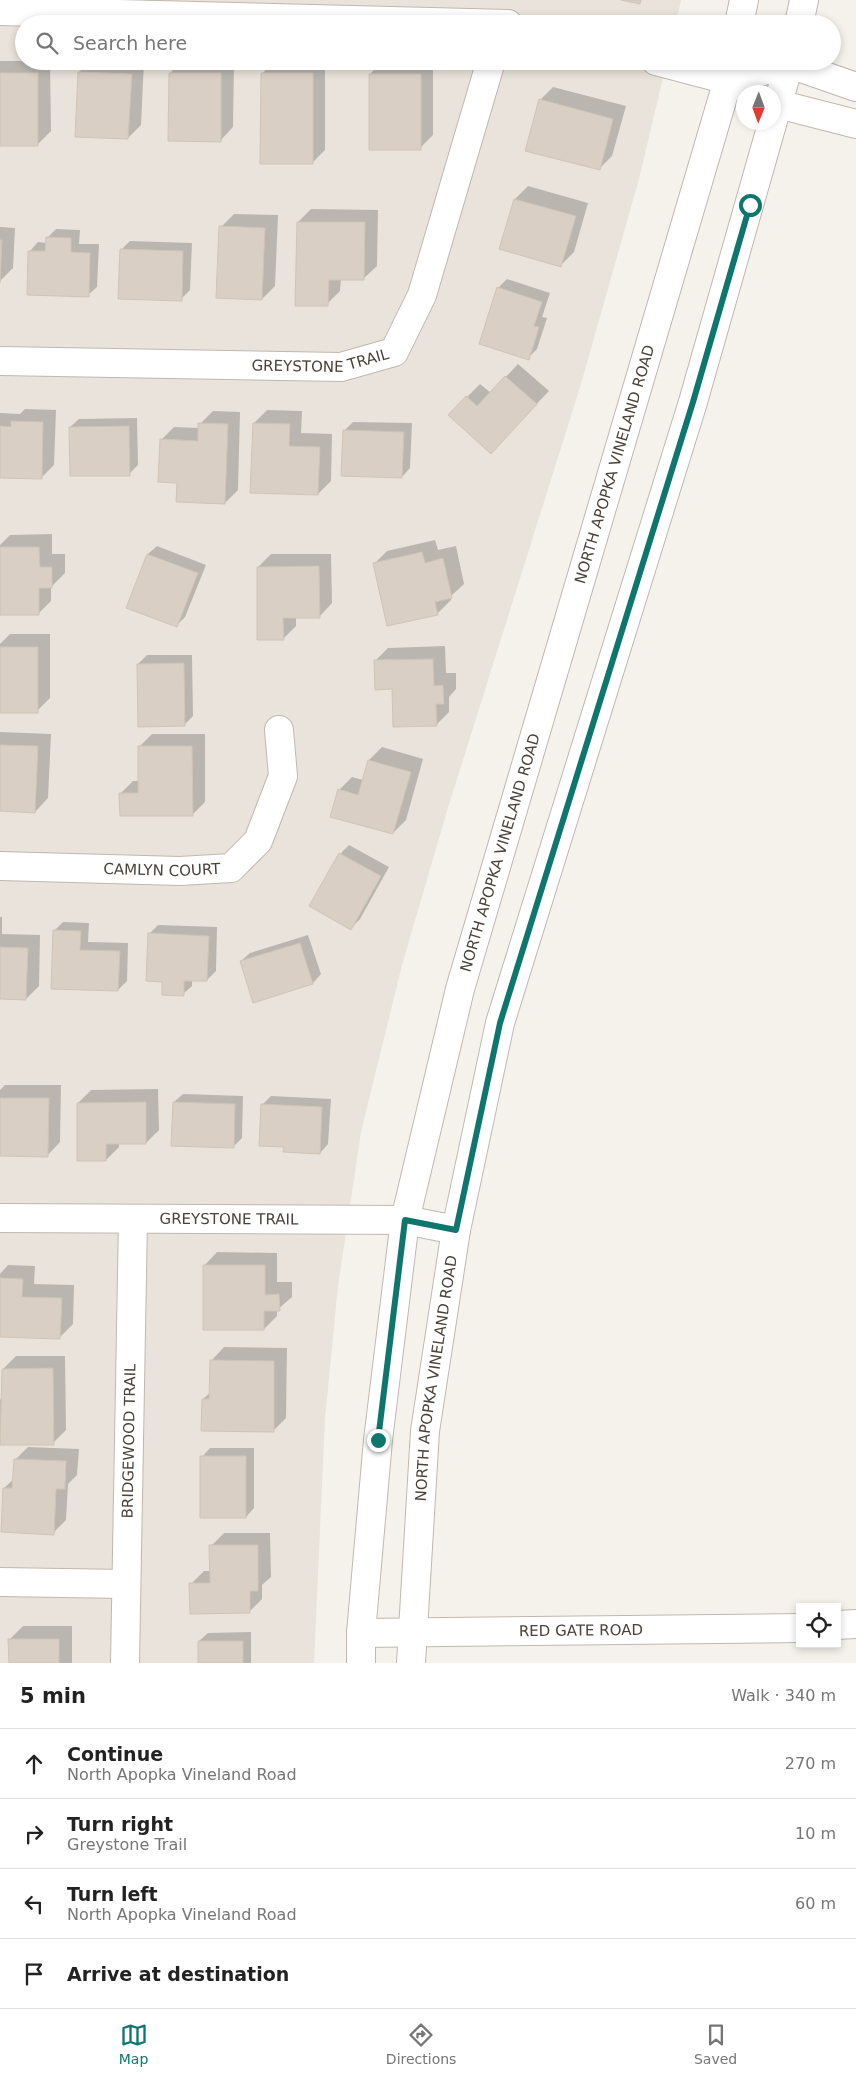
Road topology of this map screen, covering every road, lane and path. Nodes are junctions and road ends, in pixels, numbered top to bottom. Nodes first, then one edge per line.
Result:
1 (744, 0) edge
2 (804, 0) edge
3 (0, 11) edge
4 (289, 15) edge
5 (741, 15) edge
6 (801, 15) edge
7 (489, 70) edge
8 (788, 70) edge
9 (809, 70) edge
10 (730, 71) edge
11 (745, 85) edge
12 (856, 87) edge
13 (781, 89) edge
14 (781, 105) edge
15 (856, 124) edge
16 (769, 130) edge
17 (0, 361) edge
18 (280, 730) dead end
19 (0, 866) edge
20 (0, 1218) edge
21 (133, 1219) junction
22 (405, 1220) junction
23 (456, 1230) junction
24 (0, 1582) edge
25 (126, 1584) junction
26 (856, 1624) edge
27 (841, 1625) edge
28 (796, 1628) edge
29 (412, 1632) junction
30 (361, 1633) junction
31 (125, 1663) edge
32 (361, 1663) edge
33 (411, 1663) edge

1 - 5 street
2 - 6 street
3 - 4 street
7 - 17 street, GREYSTONE TRAIL
8 - 13 street, NORTH APOPKA VINELAND ROAD
9 - 12 street
10 - 11 street
10 - 22 street, NORTH APOPKA VINELAND ROAD
14 - 15 street
16 - 23 street, NORTH APOPKA VINELAND ROAD
18 - 19 street, CAMLYN COURT
20 - 21 street, GREYSTONE TRAIL
21 - 22 street, GREYSTONE TRAIL
21 - 25 street, BRIDGEWOOD TRAIL
22 - 23 street, GREYSTONE TRAIL
22 - 30 street, NORTH APOPKA VINELAND ROAD
23 - 29 street, NORTH APOPKA VINELAND ROAD
24 - 25 street
25 - 31 street, BRIDGEWOOD TRAIL
26 - 27 street
28 - 29 street, RED GATE ROAD
29 - 30 street, RED GATE ROAD
29 - 33 street, NORTH APOPKA VINELAND ROAD
30 - 32 street, NORTH APOPKA VINELAND ROAD

